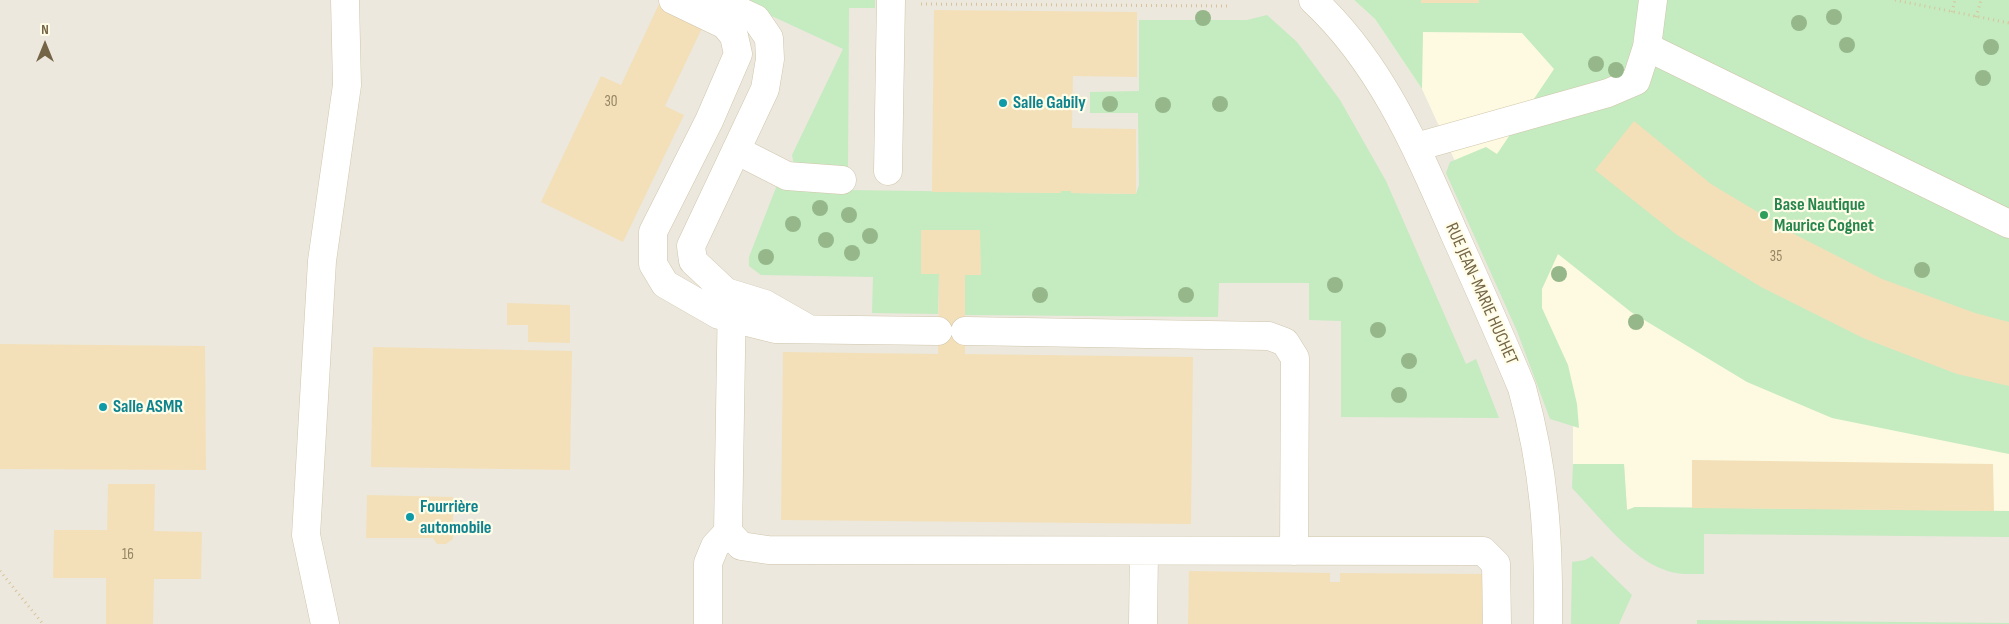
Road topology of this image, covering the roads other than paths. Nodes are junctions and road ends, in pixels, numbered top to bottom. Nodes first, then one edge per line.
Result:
1 (345, 0) edge
2 (673, 0) edge
3 (716, 0) edge
4 (1313, 0) edge
5 (1653, 0) edge
6 (891, 2) edge
7 (1647, 47) junction
8 (1416, 146) junction
9 (736, 150) junction
10 (888, 171) dead end
11 (842, 180) dead end
12 (2009, 224) edge
13 (732, 306) junction
14 (728, 532) junction
15 (1294, 551) junction
16 (1144, 552) junction
17 (325, 624) edge
18 (708, 624) edge
19 (1143, 624) edge
20 (1497, 624) edge
21 (1548, 624) edge

1 - 17 street
2 - 13 street
3 - 9 street
4 - 8 street, RUE JEAN-MARIE HUCHET
5 - 7 street
6 - 10 street
7 - 8 street
7 - 12 street
8 - 21 street, RUE JEAN-MARIE HUCHET
9 - 11 street
9 - 13 street
13 - 14 street
13 - 15 street
14 - 16 street
14 - 18 street
15 - 16 street
15 - 20 street
16 - 19 street

